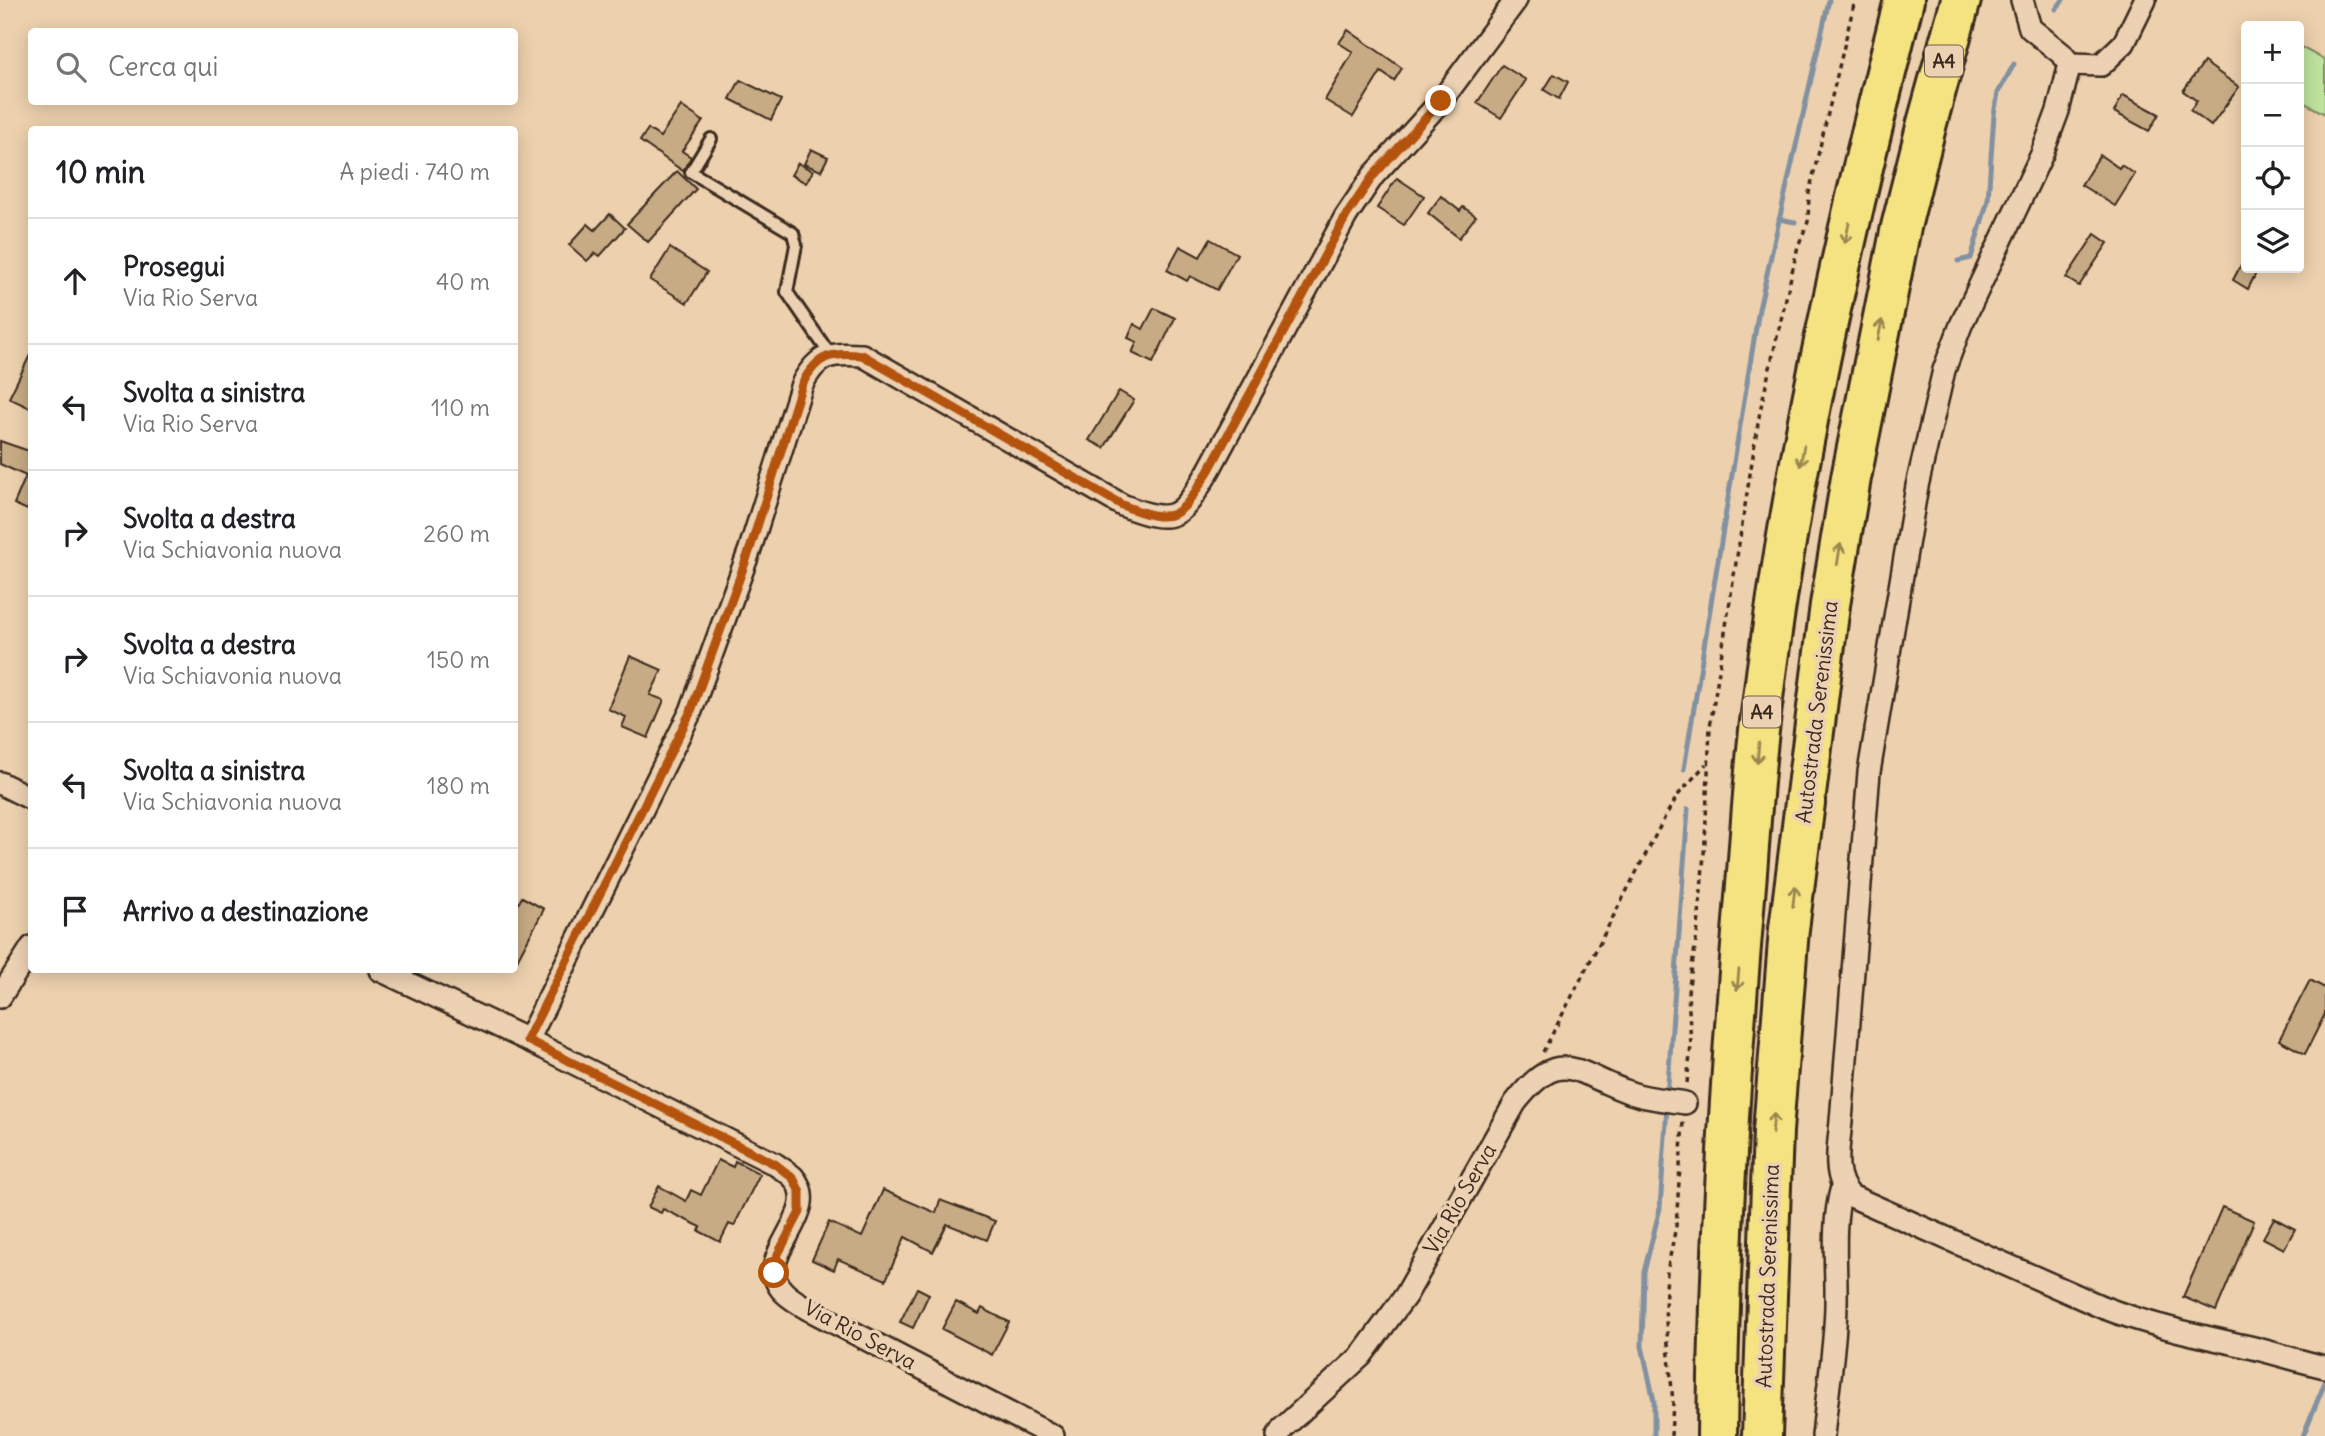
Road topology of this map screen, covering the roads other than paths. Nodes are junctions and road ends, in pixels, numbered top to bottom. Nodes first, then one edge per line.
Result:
1 (1516, 0) edge
2 (1886, 0) edge
3 (1904, 0) edge
4 (1961, 0) edge
5 (1979, 0) edge
6 (2022, 0) edge
7 (2145, 0) edge
8 (2070, 64) junction
9 (1927, 122) junction
10 (710, 139) dead end
11 (1857, 186) junction
12 (831, 356) junction
13 (0, 783) edge
14 (28, 797) edge
15 (28, 953) edge
16 (386, 973) edge
17 (0, 997) edge
18 (527, 1040) junction
19 (1680, 1102) dead end
20 (1842, 1187) junction
21 (2320, 1366) edge
22 (1053, 1436) edge
23 (1278, 1436) edge
24 (1717, 1436) edge
25 (1762, 1436) edge
26 (1823, 1436) edge

1 - 12 street
2 - 11 highway
3 - 11 highway, A4
4 - 9 highway, Autostrada Serenissima / A4
5 - 9 highway
6 - 8 street
7 - 8 street
8 - 20 street
25 -> 9 highway, Autostrada Serenissima / A4
10 - 12 lane
11 -> 24 highway, A4
12 - 18 street
13 - 14 street
15 - 17 street
16 - 18 street, Via Rio Serva
18 - 22 street, Via Rio Serva
19 - 23 street, Via Rio Serva
20 - 21 street
20 - 26 street

